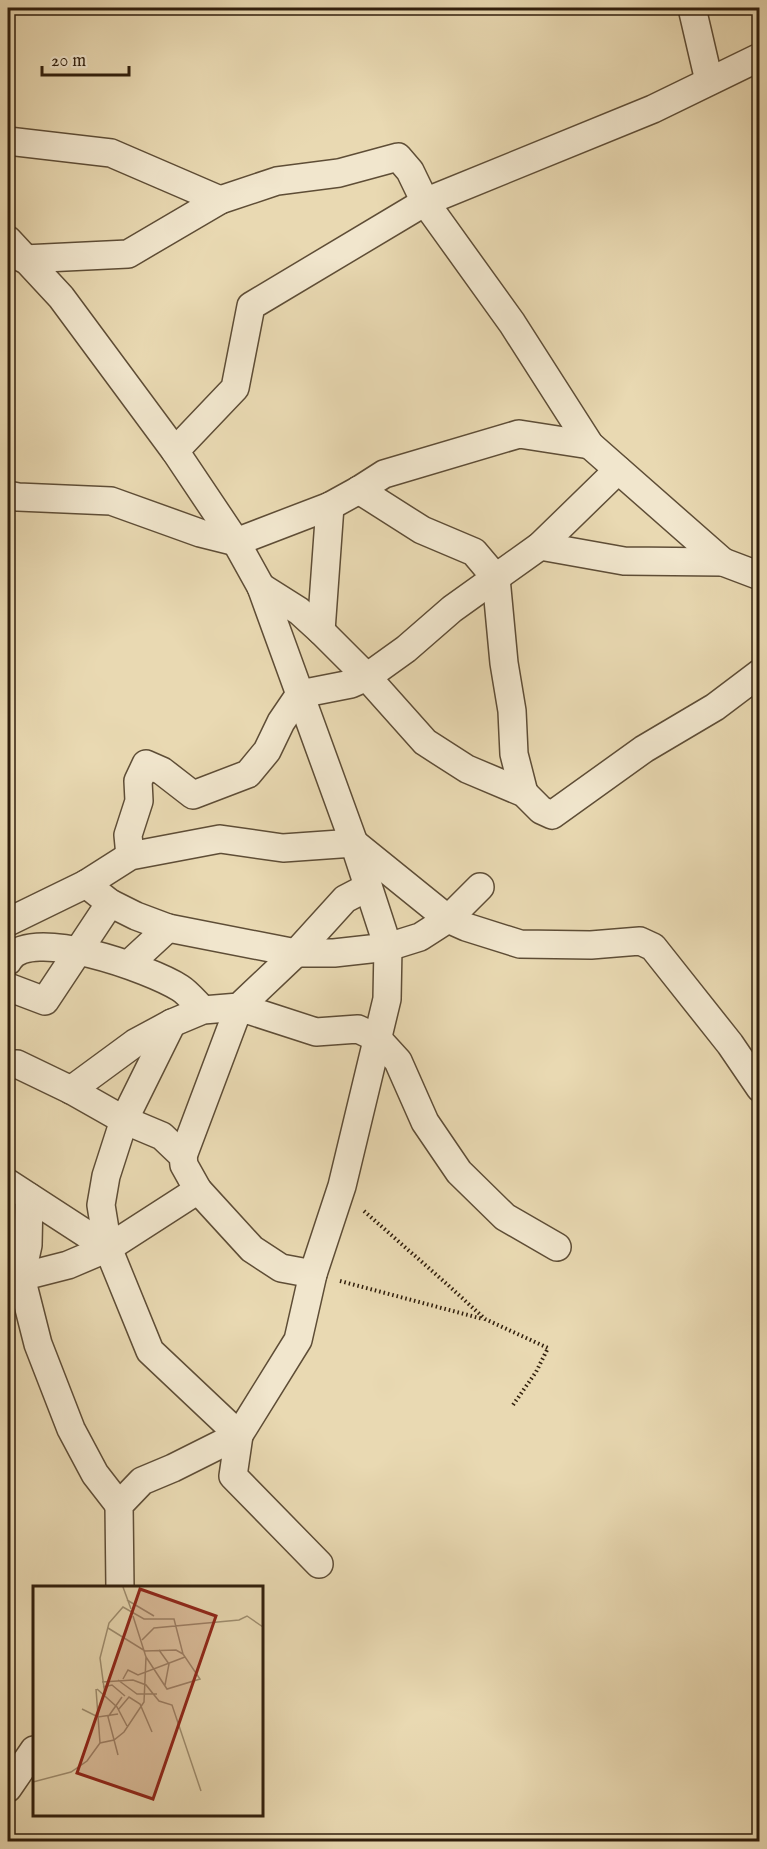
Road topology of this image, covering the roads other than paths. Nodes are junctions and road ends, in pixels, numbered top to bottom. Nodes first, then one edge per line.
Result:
1 (692, 8) edge
2 (759, 57) edge
3 (709, 81) junction
4 (8, 141) edge
5 (220, 200) junction
6 (425, 202) junction
7 (13, 250) edge
8 (590, 445) junction
9 (175, 451) junction
10 (618, 470) junction
11 (359, 490) junction
12 (8, 495) edge
13 (330, 506) junction
14 (236, 542) junction
15 (540, 546) junction
16 (723, 562) junction
17 (759, 576) edge
18 (496, 579) junction
19 (261, 587) junction
20 (321, 631) junction
21 (759, 673) edge
22 (367, 677) junction
23 (300, 694) junction
24 (524, 793) junction
25 (354, 843) junction
26 (130, 856) junction
27 (86, 884) junction
28 (368, 887) junction
29 (480, 887) dead end
30 (110, 903) junction
31 (448, 919) junction
32 (8, 922) edge
33 (168, 928) junction
34 (388, 947) junction
35 (76, 951) junction
36 (296, 954) junction
37 (8, 961) edge
38 (129, 964) junction
39 (8, 987) edge
40 (239, 1007) junction
41 (203, 1010) junction
42 (172, 1023) junction
43 (376, 1038) junction
44 (11, 1059) edge
45 (759, 1088) edge
46 (71, 1090) junction
47 (124, 1120) junction
48 (184, 1160) junction
49 (18, 1190) edge
50 (198, 1190) junction
51 (100, 1205) junction
52 (161, 1214) junction
53 (66, 1220) junction
54 (8, 1241) edge
55 (557, 1247) dead end
56 (108, 1248) junction
57 (313, 1274) junction
58 (14, 1276) edge
59 (239, 1435) junction
60 (119, 1505) junction
61 (319, 1564) dead end
62 (120, 1586) edge
63 (33, 1751) edge
64 (8, 1788) edge

1 - 3 street
2 - 3 street
3 - 6 street
4 - 5 street
5 - 6 street
5 - 7 street
6 - 8 street
6 - 9 street
7 - 9 street
8 - 10 street
8 - 11 street
9 - 14 street
10 - 15 street
10 - 16 street
11 - 13 street
11 - 18 street
12 - 14 street
13 - 14 street
13 - 20 street
14 - 19 street
15 - 16 street
15 - 18 street
16 - 17 street
18 - 22 street
18 - 24 street
19 - 20 street
19 - 23 street
20 - 22 street
21 - 24 street
22 - 23 street
22 - 24 street
23 - 25 street
23 - 26 street
25 - 26 street
25 - 28 street
25 - 31 street
26 - 27 street
27 - 30 street
27 - 32 street
28 - 34 street
28 - 36 street
29 - 31 street
30 - 33 street
30 - 35 street
31 - 34 street
31 - 45 street
33 - 36 street
33 - 38 street
34 - 36 street
34 - 43 street
35 - 37 street
35 - 38 street
35 - 39 street
36 - 40 street
38 - 41 street
40 - 41 street
40 - 43 street
40 - 48 street
41 - 42 street
42 - 46 street
42 - 47 street
43 - 55 street
43 - 57 street
44 - 46 street
46 - 47 street
47 - 48 street
47 - 51 street
48 - 50 street
48 - 52 street
49 - 53 street
49 - 58 street
50 - 52 street
50 - 57 street
51 - 53 street
51 - 56 street
52 - 56 street
53 - 56 street
54 - 58 street
56 - 58 street
56 - 59 street
57 - 59 street
58 - 60 street
59 - 60 street
59 - 61 street
60 - 62 street
63 - 64 street

